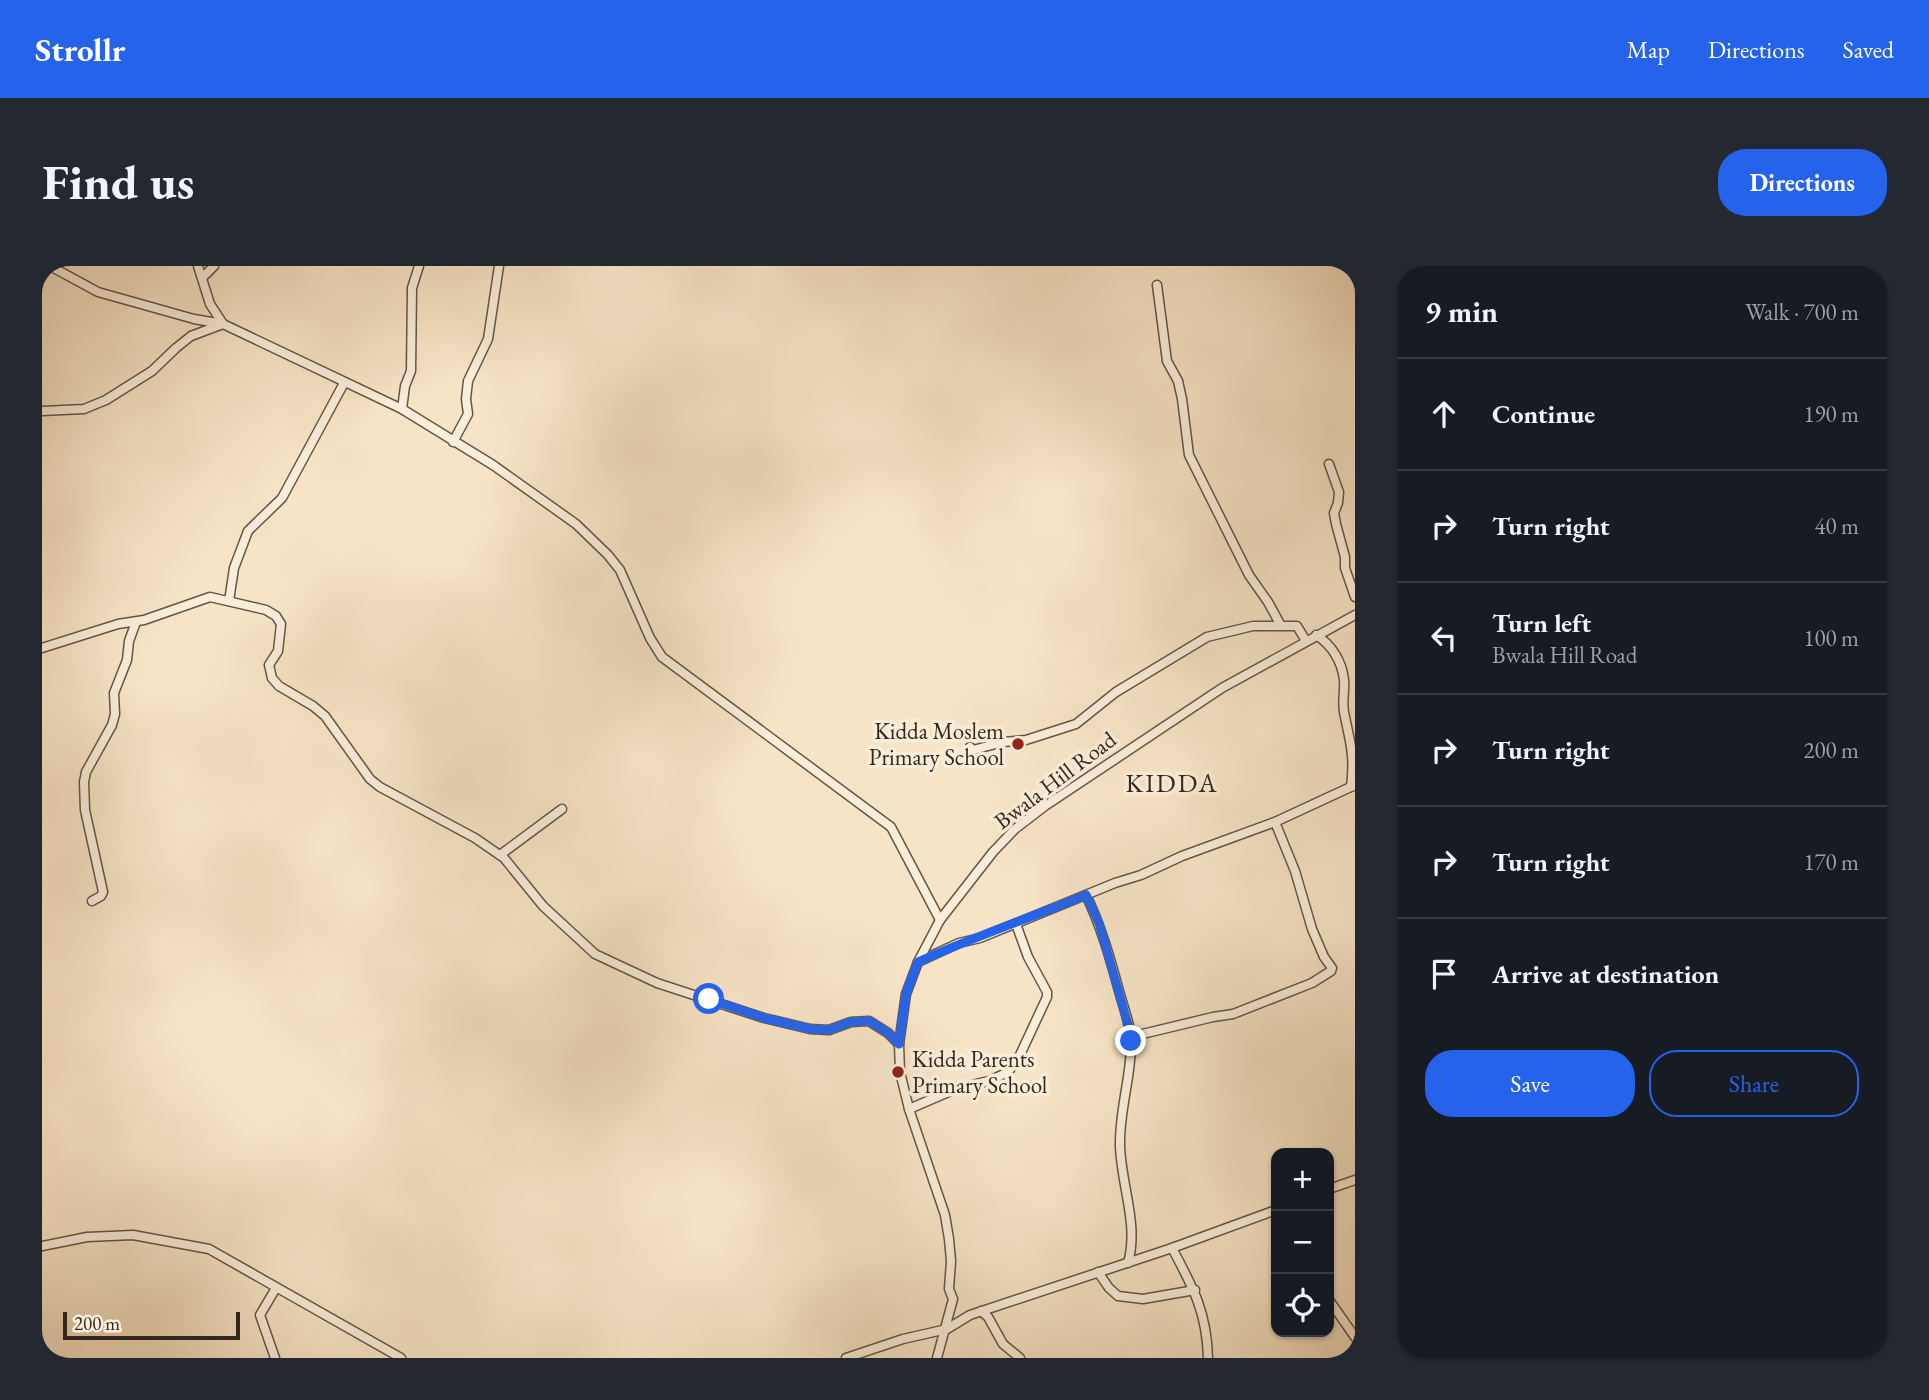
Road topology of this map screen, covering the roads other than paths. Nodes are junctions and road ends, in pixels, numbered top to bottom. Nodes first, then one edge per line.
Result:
1 (50, 266) edge
2 (198, 266) edge
3 (214, 266) edge
4 (419, 266) edge
5 (499, 266) edge
6 (203, 277) junction
7 (1157, 285) dead end
8 (223, 324) junction
9 (344, 383) junction
10 (402, 410) junction
11 (42, 411) edge
12 (453, 442) junction
13 (1329, 464) dead end
14 (1355, 597) edge
15 (229, 601) junction
16 (1355, 615) edge
17 (136, 622) junction
18 (1280, 624) junction
19 (1316, 635) junction
20 (1306, 641) junction
21 (42, 648) edge
22 (970, 747) dead end
23 (1353, 786) edge
24 (562, 809) dead end
25 (1275, 822) junction
26 (500, 856) junction
27 (1086, 895) junction
28 (92, 901) dead end
29 (940, 920) junction
30 (1016, 924) junction
31 (918, 962) junction
32 (1130, 1037) junction
33 (899, 1044) junction
34 (909, 1109) junction
35 (1355, 1180) edge
36 (1334, 1187) edge
37 (1273, 1211) edge
38 (42, 1246) edge
39 (1172, 1248) junction
40 (1128, 1263) junction
41 (1098, 1272) junction
42 (275, 1288) junction
43 (1195, 1290) junction
44 (1334, 1307) edge
45 (981, 1311) junction
46 (947, 1328) junction
47 (1355, 1337) edge
48 (275, 1358) edge
49 (401, 1358) edge
50 (846, 1358) edge
51 (937, 1358) edge
52 (1020, 1358) edge
53 (1208, 1358) edge

1 - 8 street
2 - 6 street
3 - 6 street
4 - 10 street
5 - 12 street
6 - 8 street
7 - 18 street
8 - 9 street
8 - 11 street
9 - 10 street
9 - 15 street
10 - 12 street
12 - 29 street
13 - 14 street
15 - 17 street
15 - 26 street
16 - 19 street, Bwala Hill Road
17 - 21 street
17 - 28 street
18 - 20 street
18 - 22 street
19 - 20 street, Bwala Hill Road
19 - 23 street
20 - 29 street, Bwala Hill Road
23 - 25 street
24 - 26 street
25 - 27 street
25 - 32 street
26 - 33 street
27 - 30 street
27 - 32 street
29 - 31 street, Bwala Hill Road
30 - 31 street
30 - 34 street
31 - 33 street, Bwala Hill Road
32 - 40 street
33 - 34 street, Bwala Hill Road
34 - 46 street, Bwala Hill Road
35 - 36 street
37 - 39 street
38 - 42 street
39 - 40 street
39 - 43 street
40 - 41 street
41 - 43 street
41 - 45 street
42 - 48 street
42 - 49 street
43 - 53 street
44 - 47 street
45 - 46 street
45 - 52 street
46 - 50 street
46 - 51 street, Bwala Hill Road

